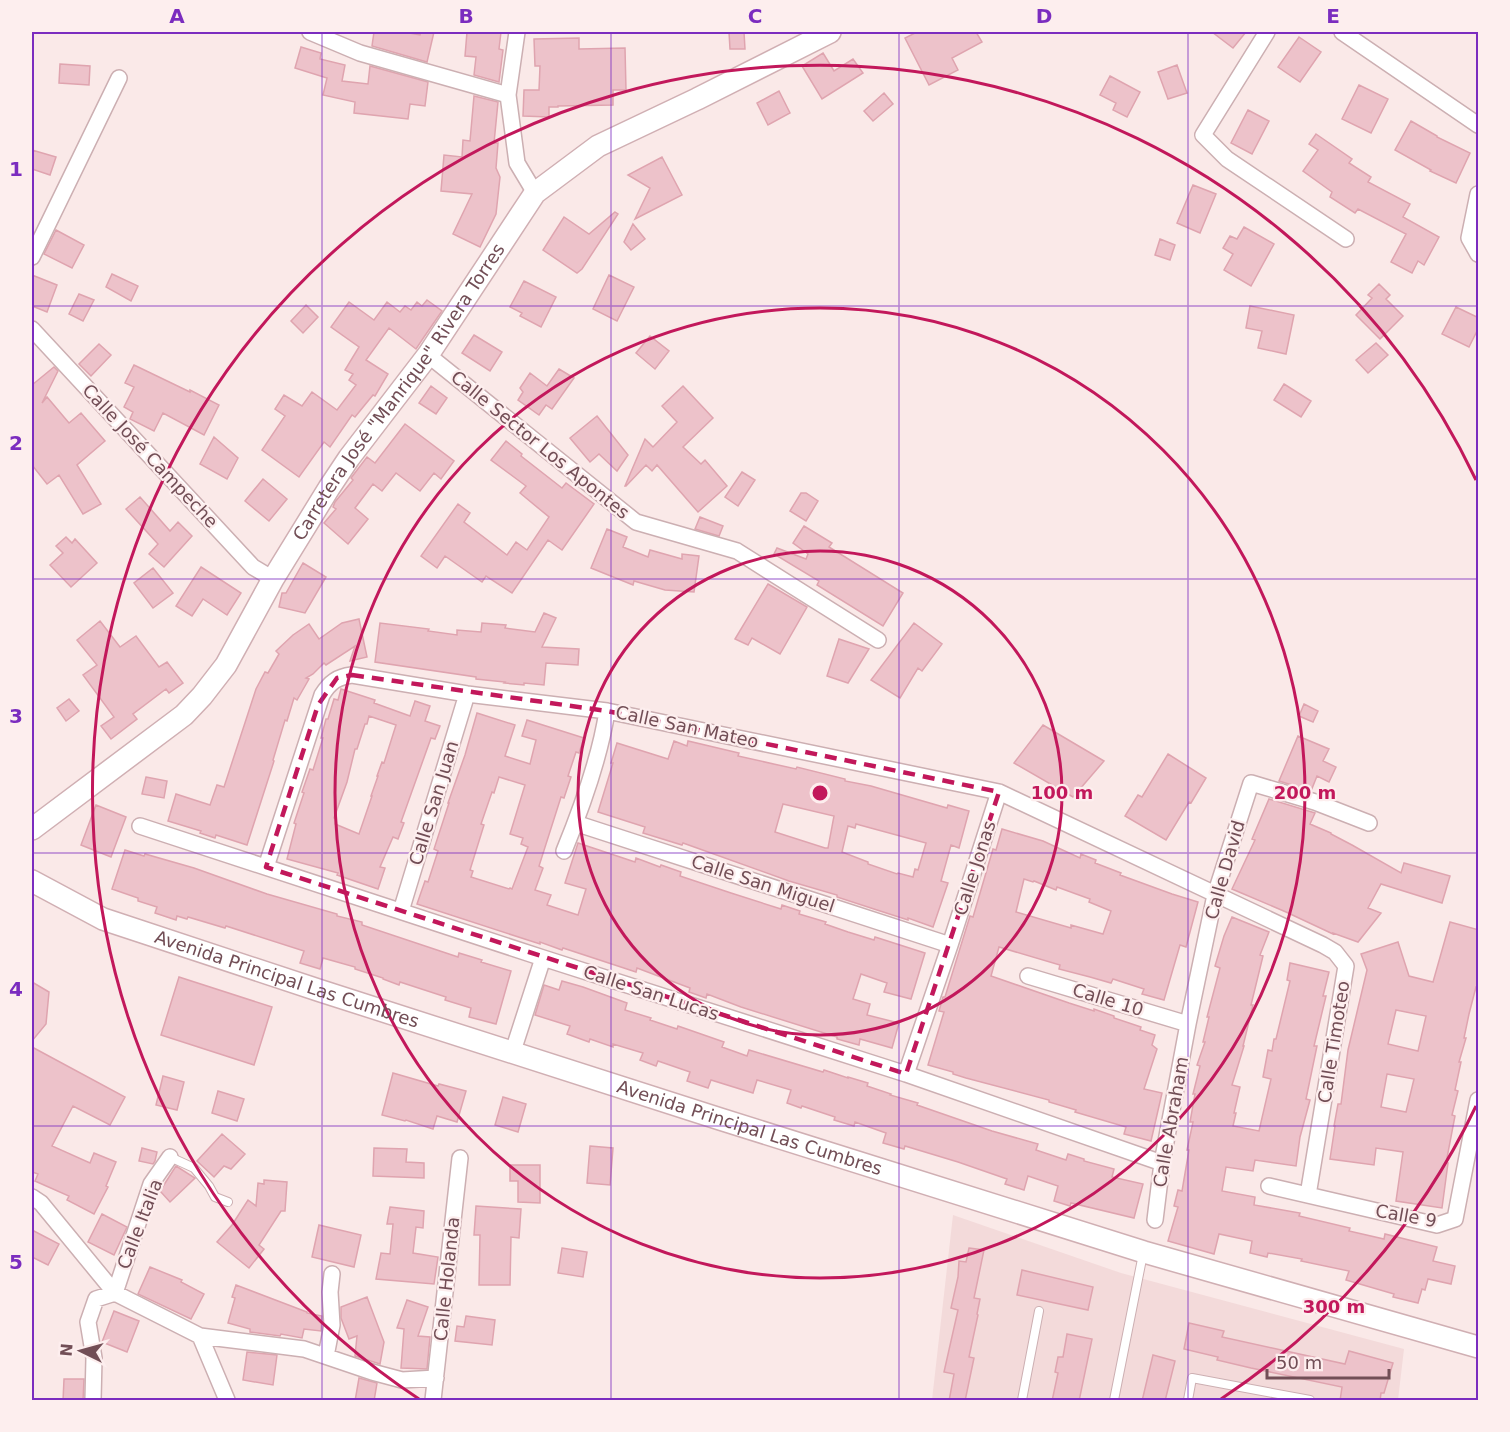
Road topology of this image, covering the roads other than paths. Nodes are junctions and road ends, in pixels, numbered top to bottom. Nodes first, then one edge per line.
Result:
1 (310, 32) edge
2 (517, 32) edge
3 (1267, 32) edge
4 (1342, 32) edge
5 (822, 33) edge
6 (119, 78) dead end
7 (508, 95) junction
8 (1479, 125) edge
9 (535, 193) junction
10 (1479, 194) edge
11 (1346, 239) dead end
12 (1479, 254) edge
13 (32, 257) edge
14 (32, 329) edge
15 (428, 355) junction
16 (273, 579) junction
17 (878, 640) dead end
18 (467, 694) junction
19 (607, 711) junction
20 (999, 792) junction
21 (575, 823) junction
22 (1369, 824) dead end
23 (140, 826) dead end
24 (32, 829) edge
25 (564, 851) dead end
26 (266, 867) junction
27 (32, 881) edge
28 (1215, 895) junction
29 (400, 911) junction
30 (950, 945) junction
31 (543, 958) junction
32 (1028, 976) dead end
33 (1188, 1024) junction
34 (513, 1051) junction
35 (906, 1074) junction
36 (1479, 1100) edge
37 (170, 1157) joint
38 (460, 1158) dead end
39 (1162, 1162) junction
40 (1269, 1186) dead end
41 (1308, 1195) junction
42 (32, 1197) edge
43 (228, 1202) dead end
44 (1155, 1220) dead end
45 (1144, 1252) junction
46 (332, 1274) dead end
47 (115, 1293) junction
48 (1039, 1311) dead end
49 (200, 1336) junction
50 (1479, 1347) edge
51 (326, 1356) junction
52 (436, 1378) junction
53 (93, 1401) edge
54 (227, 1401) edge
55 (433, 1401) edge
56 (1023, 1401) edge
57 (1114, 1401) edge
58 (1188, 1401) edge
59 (1311, 1401) edge

1 - 7 street
2 - 7 street
3 - 11 street
4 - 8 street
5 - 9 street, Carretera José "Manrique" Rivera Torres
6 - 13 street
7 - 9 street
9 - 15 street, Carretera José "Manrique" Rivera Torres
10 - 12 street
14 - 16 street, Calle José Campeche
15 - 16 street, Carretera José "Manrique" Rivera Torres
15 - 17 street, Calle Sector Los Apontes
16 - 24 street, Carretera José "Manrique" Rivera Torres
18 - 19 street, Calle San Mateo
18 - 26 street, Calle San Mateo
18 - 29 street, Calle San Juan
19 - 20 street, Calle San Mateo
19 - 21 street
20 - 28 street, Calle San Mateo
20 - 30 street, Calle Jonas
21 - 25 street
21 - 30 street, Calle San Miguel
22 - 28 street, Calle David
23 - 26 street, Calle San Lucas
26 - 29 street, Calle San Lucas
27 - 34 street, Avenida Principal Las Cumbres
28 - 33 street, Calle David
28 - 41 street, Calle Timoteo
29 - 31 street, Calle San Lucas
30 - 35 street
31 - 34 street
31 - 35 street, Calle San Lucas
32 - 33 street, Calle 10
33 - 39 street, Calle Abraham
34 - 45 street, Avenida Principal Las Cumbres
35 - 39 street, Calle San Lucas
36 - 41 street, Calle 9
37 - 43 lane
37 - 47 street, Calle Italia
38 - 52 street, Calle Holanda
39 - 44 street, Calle Abraham
40 - 41 street
42 - 47 street
45 - 50 street, Avenida Principal Las Cumbres
45 - 57 lane
46 - 51 street
47 - 49 street
47 - 53 street
48 - 56 lane
49 - 51 street
49 - 54 street
51 - 52 street
52 - 55 street, Calle Holanda
58 - 59 lane

